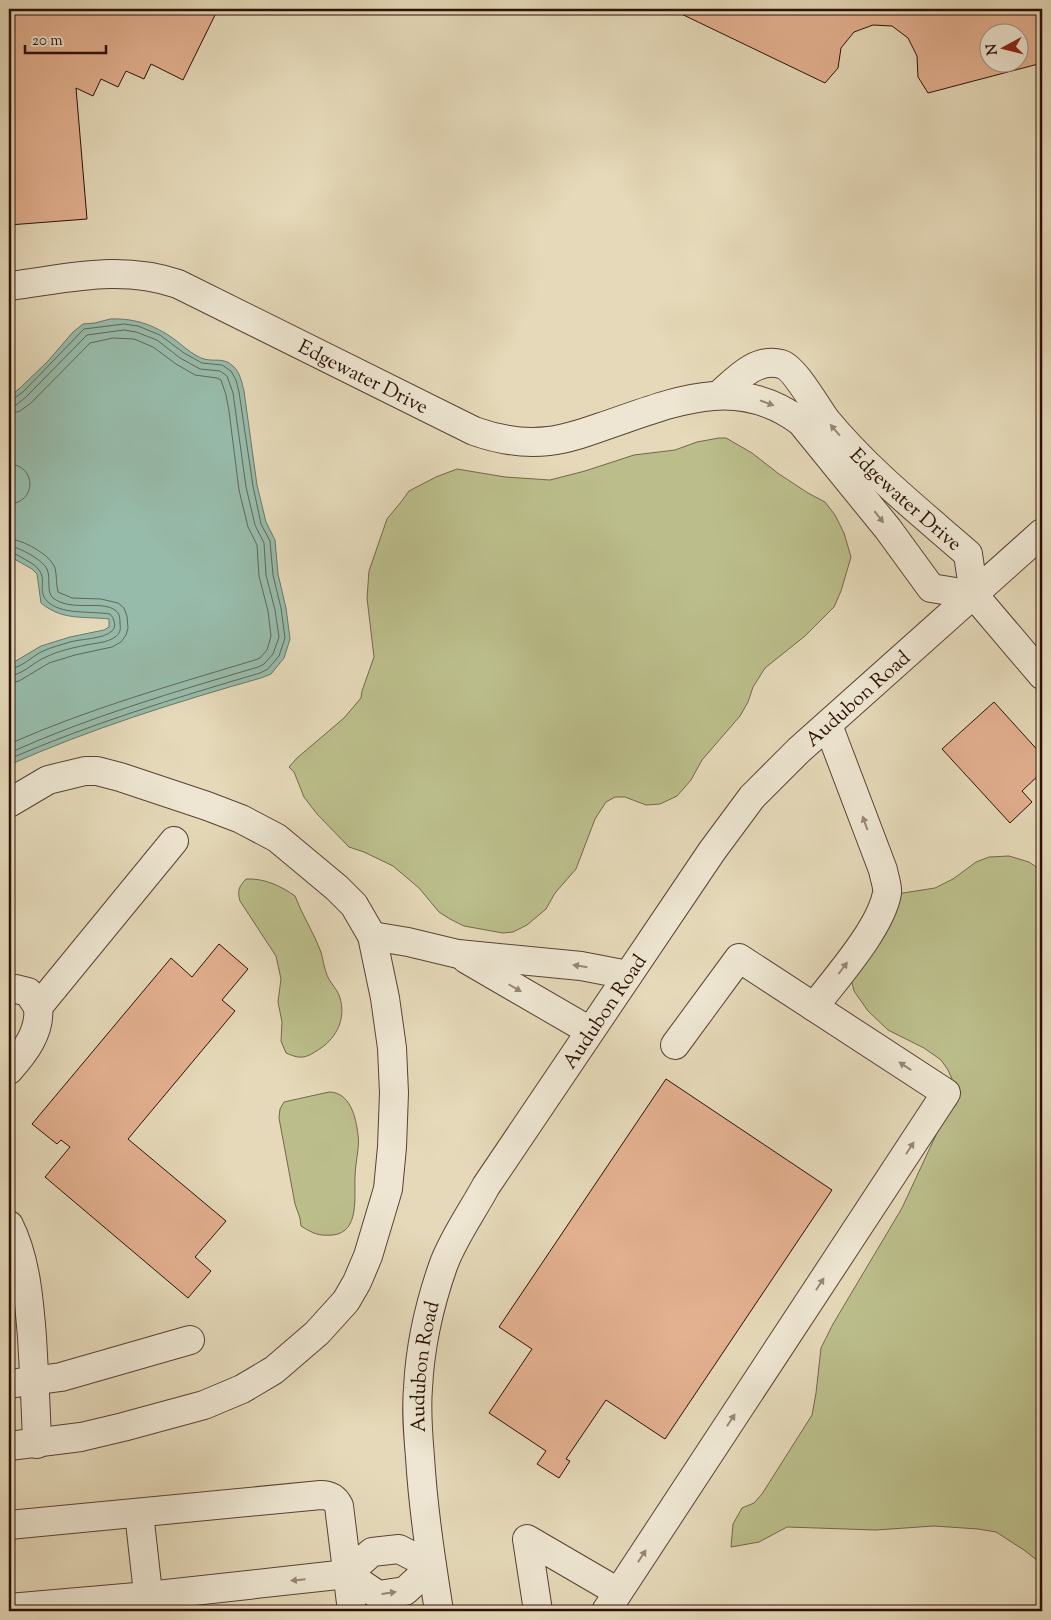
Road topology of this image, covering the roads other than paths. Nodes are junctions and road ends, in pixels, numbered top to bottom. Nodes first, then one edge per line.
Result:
1 (9, 286) edge
2 (719, 395) junction
3 (808, 413) junction
4 (1042, 533) edge
5 (974, 595) junction
6 (1042, 675) edge
7 (828, 724) junction
8 (9, 802) edge
9 (174, 841) dead end
10 (372, 936) junction
11 (458, 954) junction
12 (628, 976) junction
13 (9, 990) edge
14 (38, 1007) junction
15 (814, 1007) junction
16 (590, 1031) junction
17 (675, 1045) dead end
18 (9, 1070) edge
19 (9, 1225) edge
20 (190, 1340) dead end
21 (22, 1383) edge
22 (37, 1444) junction
23 (9, 1446) edge
24 (139, 1513) junction
25 (9, 1525) edge
26 (432, 1566) junction
27 (346, 1574) junction
28 (612, 1602) edge
29 (149, 1604) edge
30 (9, 1608) edge
31 (352, 1611) edge
32 (439, 1611) edge
33 (538, 1611) edge

1 - 2 street, Edgewater Drive
2 -> 3 street, Edgewater Drive
2 - 3 street, Edgewater Drive
5 -> 3 street, Edgewater Drive
3 -> 5 street, Edgewater Drive
4 - 5 street, Audubon Road
5 - 6 street
5 - 7 street, Audubon Road
7 - 12 street, Audubon Road
15 -> 7 street
8 - 10 street
9 - 14 street
10 - 11 street
10 - 22 street
12 -> 11 street
11 -> 16 street
12 - 16 street, Audubon Road
13 - 14 street
14 - 18 street
15 - 17 street
28 -> 15 street
16 - 26 street, Audubon Road
19 - 21 street
20 - 21 street
21 - 22 street
22 - 23 street
24 - 25 street
24 - 27 street
24 - 29 street
26 - 27 street
27 -> 26 street
26 - 32 street, Audubon Road
27 -> 29 street
27 - 31 street
28 - 33 street
29 - 30 street

